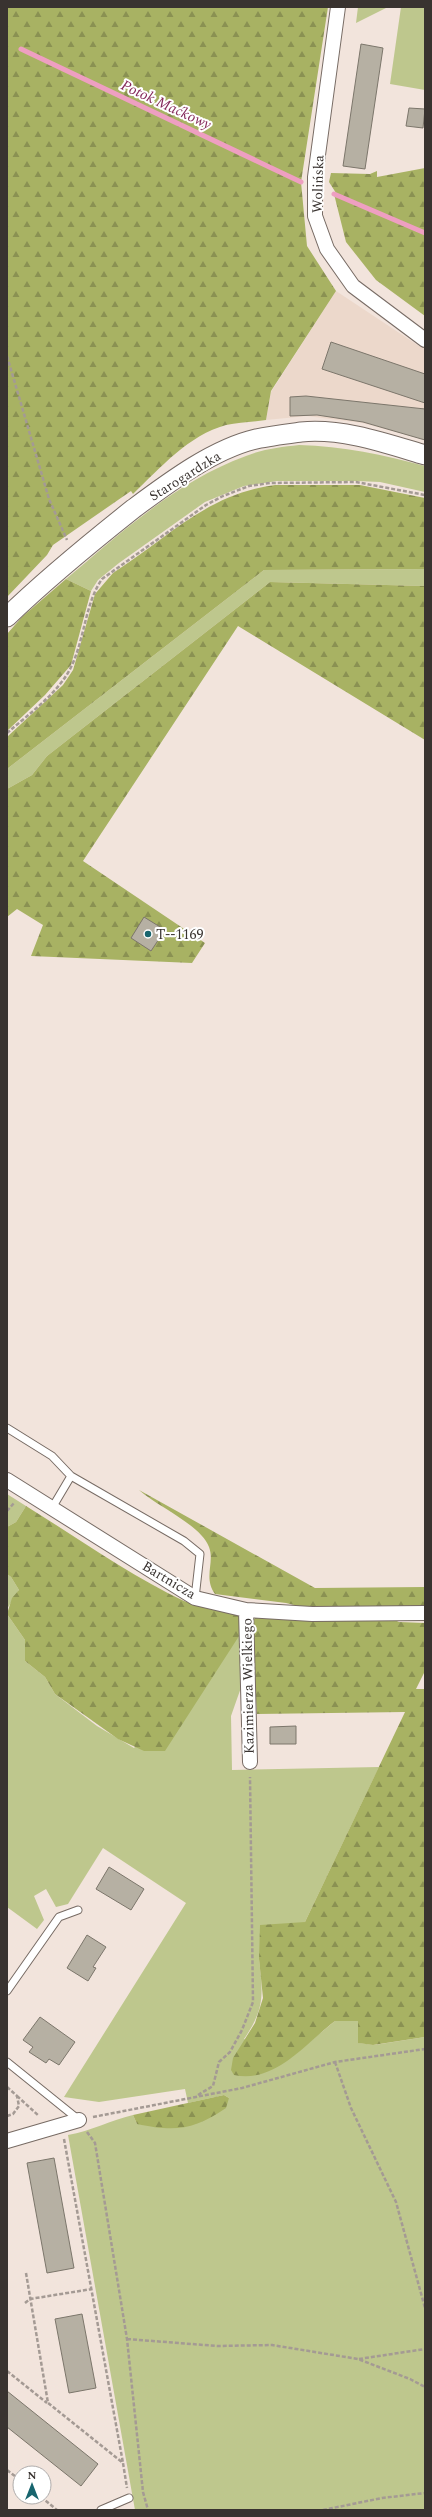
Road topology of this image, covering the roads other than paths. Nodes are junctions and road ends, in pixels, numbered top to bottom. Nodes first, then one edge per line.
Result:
1 (338, 7) edge
2 (425, 340) edge
3 (425, 455) edge
4 (7, 617) edge
5 (7, 1428) edge
6 (71, 1476) junction
7 (7, 1480) edge
8 (52, 1508) junction
9 (195, 1598) junction
10 (246, 1610) junction
11 (425, 1613) edge
12 (250, 1762) road end
13 (78, 1910) dead end
14 (7, 1991) edge
15 (7, 2062) edge
16 (79, 2120) joint
17 (7, 2141) edge
18 (129, 2498) road end
19 (101, 2510) edge

1 - 2 street, Wolińska
3 - 4 main road, Starogardzka
5 - 6 lane
6 - 8 lane
6 - 9 lane
7 - 8 street, Bartnicza
8 - 9 street, Bartnicza
9 - 10 street, Bartnicza
10 - 11 street, Bartnicza
10 - 12 street, Kazimierza Wielkiego
13 - 14 lane
15 - 16 lane
16 - 17 street
18 - 19 lane

